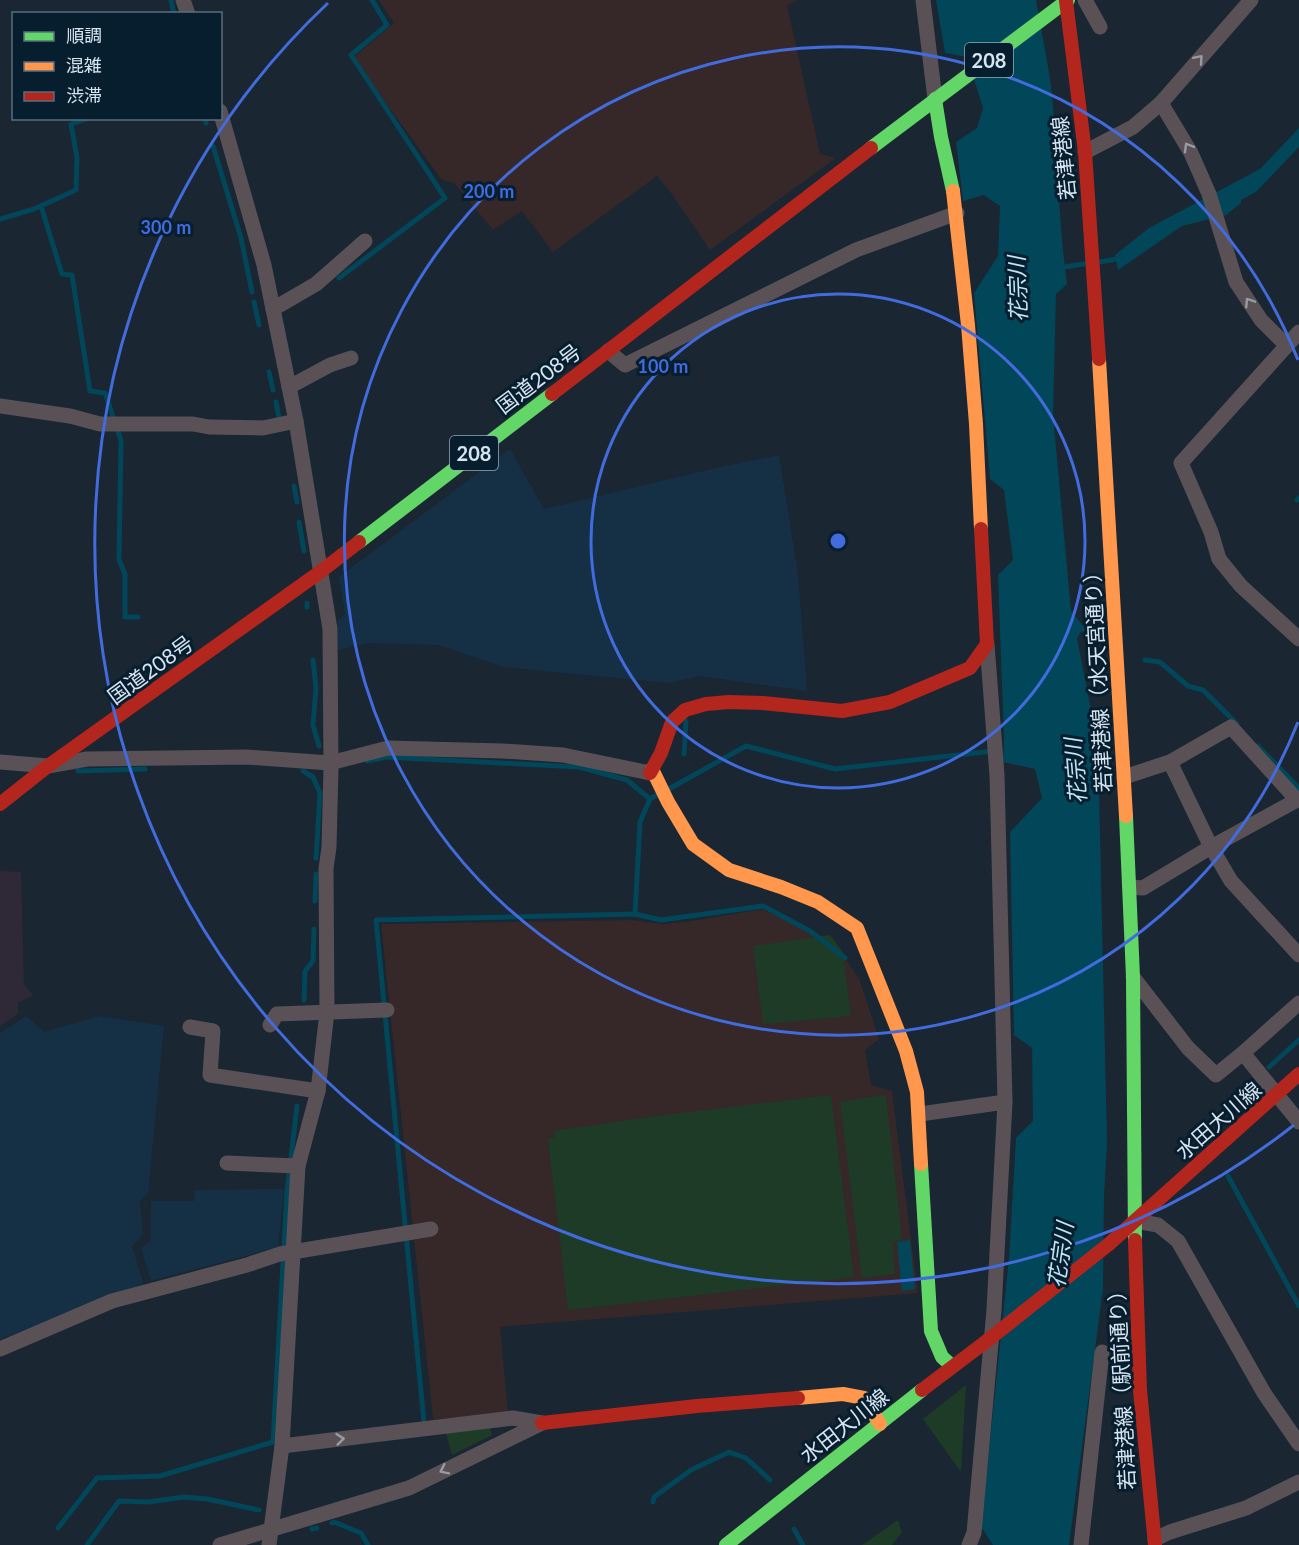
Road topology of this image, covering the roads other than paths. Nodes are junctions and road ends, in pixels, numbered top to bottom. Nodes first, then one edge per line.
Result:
1 (923, 0) edge
2 (1086, 0) edge
3 (1251, 0) edge
4 (1067, 1) edge
5 (1100, 27) dead end
6 (939, 96) junction
7 (1161, 103) junction
8 (222, 118) edge
9 (1085, 152) junction
10 (957, 213) junction
11 (365, 241) dead end
12 (273, 309) junction
13 (1097, 311) joint
14 (1299, 332) edge
15 (1287, 346) junction
16 (608, 351) junction
17 (351, 358) dead end
18 (289, 387) junction
19 (0, 406) edge
20 (296, 422) junction
21 (320, 572) junction
22 (1299, 639) edge
23 (987, 644) junction
24 (0, 762) edge
25 (1170, 762) junction
26 (330, 763) junction
27 (48, 766) junction
28 (651, 771) junction
29 (1124, 777) junction
30 (1298, 799) edge
31 (0, 804) edge
32 (1211, 847) junction
33 (1130, 887) junction
34 (1299, 956) edge
35 (1133, 977) junction
36 (1299, 1003) edge
37 (382, 1010) dead end
38 (327, 1012) junction
39 (270, 1024) dead end
40 (190, 1027) dead end
41 (1243, 1053) junction
42 (1299, 1074) edge
43 (318, 1091) junction
44 (1278, 1095) junction
45 (1005, 1102) junction
46 (920, 1114) junction
47 (1299, 1122) edge
48 (227, 1163) dead end
49 (290, 1166) junction
50 (1135, 1221) junction
51 (431, 1229) dead end
52 (286, 1253) junction
53 (0, 1349) edge
54 (1102, 1352) dead end
55 (952, 1366) junction
56 (542, 1423) junction
57 (880, 1424) junction
58 (1299, 1444) edge
59 (282, 1446) junction
60 (1299, 1482) edge
61 (270, 1529) junction
62 (1155, 1542) edge
63 (220, 1545) edge
64 (269, 1545) edge
65 (726, 1545) edge
66 (969, 1545) edge
67 (1081, 1545) edge

1 - 6 street
2 - 5 street
7 -> 3 street
4 - 6 main road, 国道208号 / 208
4 - 9 main road, 若津港線
6 - 10 main road
6 - 16 main road, 国道208号 / 208
7 - 9 street
15 -> 7 street
8 - 12 street
9 - 13 main road, 若津港線
10 - 16 street
10 - 23 main road
11 - 12 street
12 - 18 street
13 - 29 main road, 若津港線（水天宮通り）
14 - 15 street
15 - 22 street
16 - 21 main road, 国道208号 / 208
17 - 18 street
18 - 20 street
19 - 20 street
20 - 21 street
21 - 26 street
21 - 27 main road, 国道208号 / 208
23 - 28 main road
23 - 45 street
24 - 27 street
25 - 29 street
25 - 30 street
25 - 32 street
26 - 27 street
26 - 28 street
26 - 38 street
27 - 31 main road, 国道208号 / 208
28 - 46 main road
29 - 33 main road, 若津港線（水天宮通り）
30 - 32 street
32 - 33 street
32 - 34 street
33 - 35 main road, 若津港線（水天宮通り）
35 - 41 street
35 - 50 main road, 若津港線（水天宮通り）
36 - 41 street
37 - 38 street
38 - 39 street
38 - 43 street
40 - 43 street
41 - 44 street
42 - 44 main road, 水田大川線
43 - 49 street
44 - 47 street
44 - 50 main road, 水田大川線
45 - 46 street
45 - 66 street
46 - 55 main road
48 - 49 street
49 - 52 street
50 - 55 main road, 水田大川線, bridge
50 - 58 street
50 - 62 main road, 若津港線（駅前通り）
51 - 52 street
52 - 53 street
52 - 59 street
54 - 67 street
55 - 57 main road, 水田大川線
56 - 57 main road
59 -> 56 street
56 -> 61 street
57 - 65 main road, 水田大川線
59 - 61 street
60 - 62 street
61 - 63 street
61 - 64 street

